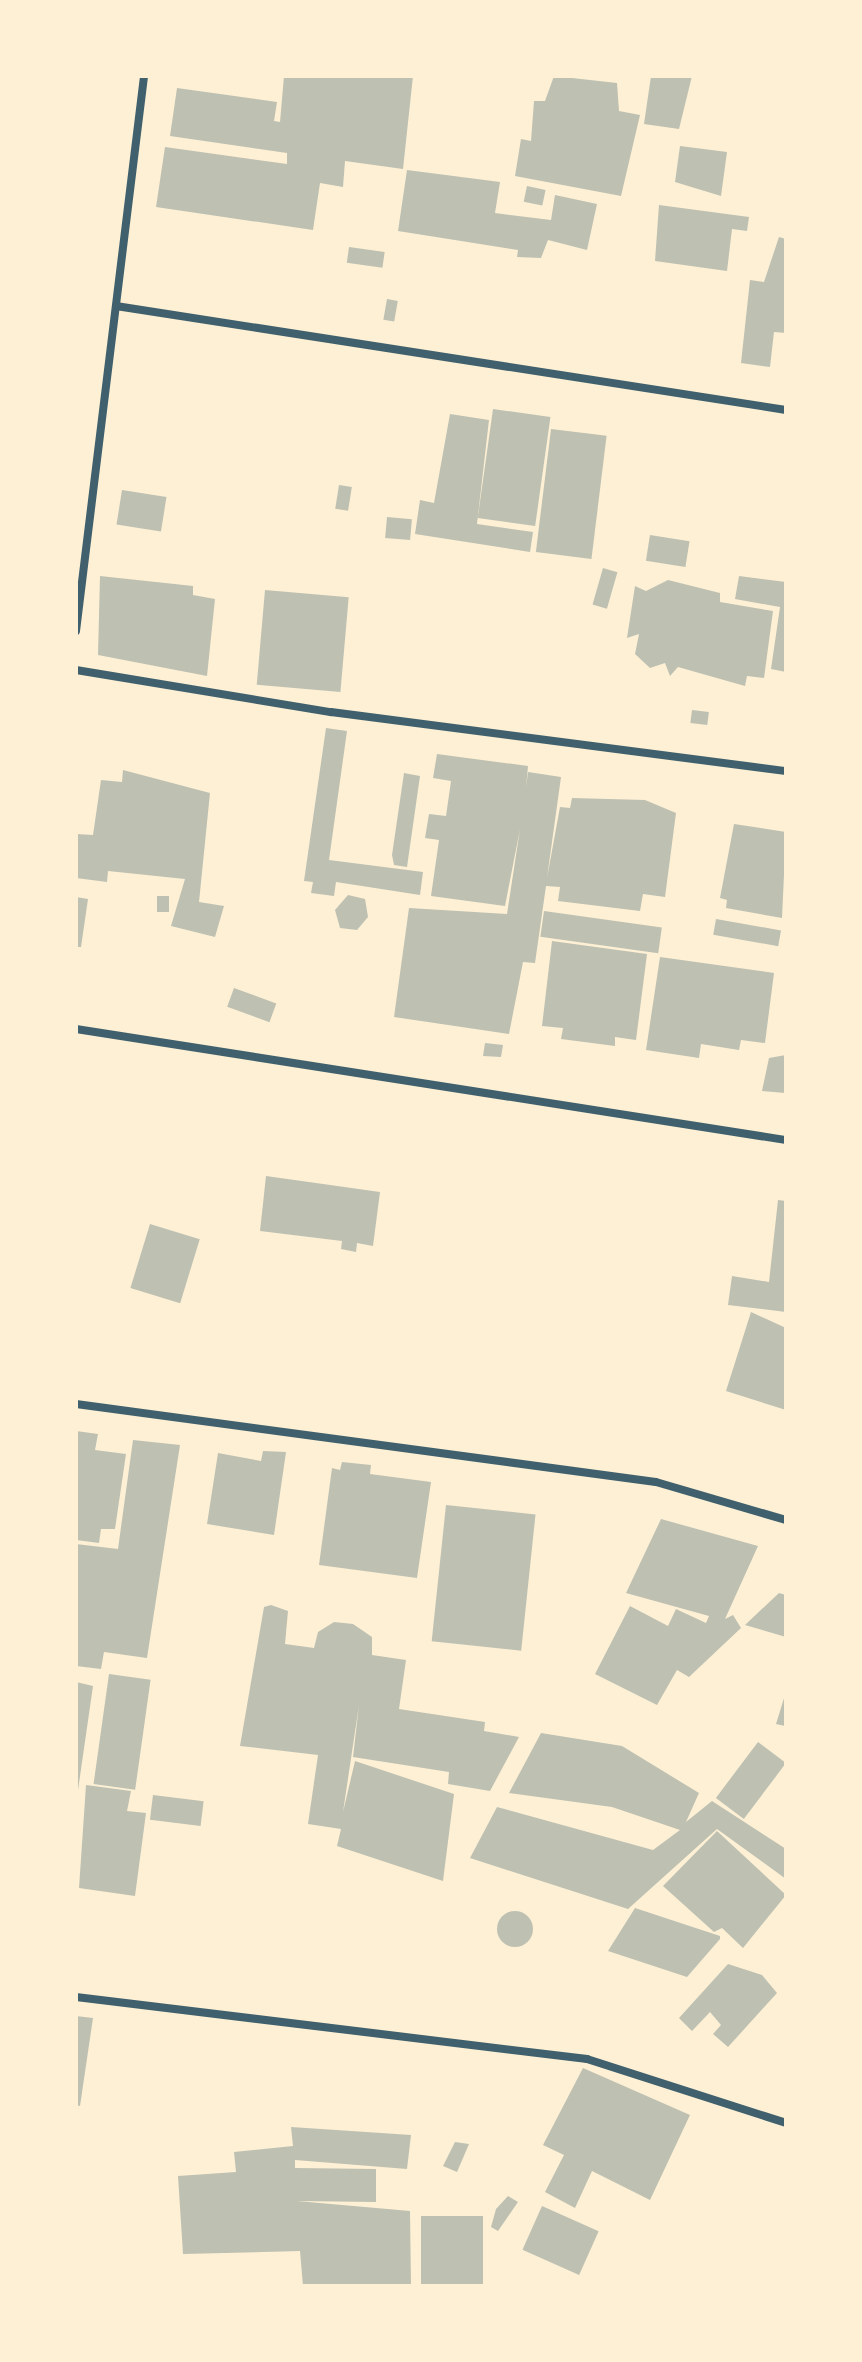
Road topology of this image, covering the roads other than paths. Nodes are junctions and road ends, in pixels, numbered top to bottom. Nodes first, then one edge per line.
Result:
1 (144, 76) edge
2 (116, 306) junction
3 (786, 410) edge
4 (76, 631) edge
5 (76, 670) edge
6 (786, 771) edge
7 (76, 1029) edge
8 (786, 1140) edge
9 (76, 1404) edge
10 (786, 1520) edge
11 (76, 1997) edge
12 (786, 2123) edge

1 - 2 street
2 - 3 street
2 - 4 street
5 - 6 street
7 - 8 street
9 - 10 street
11 - 12 street

